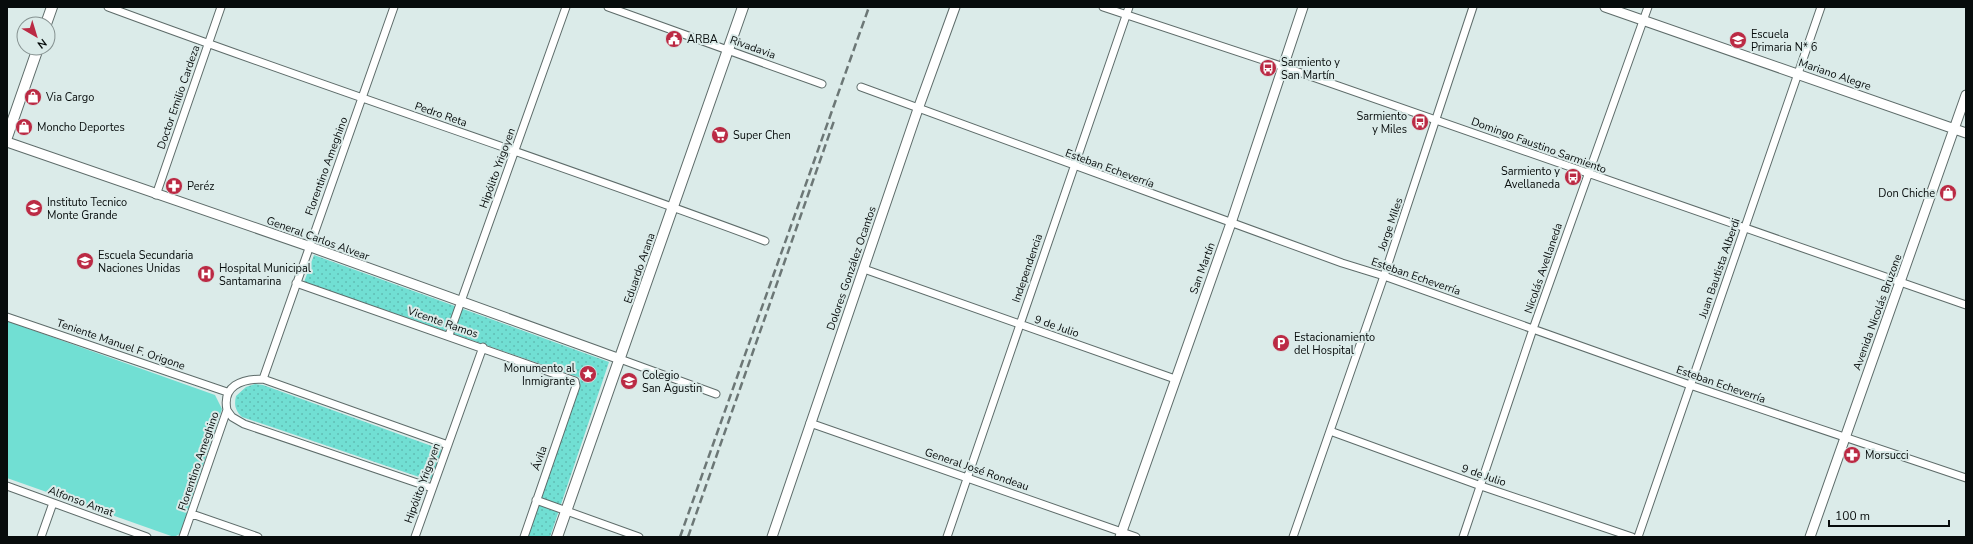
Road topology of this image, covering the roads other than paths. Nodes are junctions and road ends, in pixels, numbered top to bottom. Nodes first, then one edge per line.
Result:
1 (108, 7) edge
2 (221, 7) edge
3 (394, 7) edge
4 (566, 7) edge
5 (608, 7) edge
6 (743, 7) edge
7 (955, 7) edge
8 (1103, 7) edge
9 (1129, 7) edge
10 (1303, 7) edge
11 (1473, 7) edge
12 (1605, 7) edge
13 (1648, 7) edge
14 (1821, 7) edge
15 (1126, 15) junction
16 (1643, 20) junction
17 (208, 44) junction
18 (728, 49) junction
19 (35, 56) edge
20 (1284, 67) junction
21 (1798, 74) junction
22 (822, 84) dead end
23 (861, 87) dead end
24 (1966, 95) edge
25 (362, 98) junction
26 (918, 109) junction
27 (1436, 120) junction
28 (1955, 129) junction
29 (1966, 133) edge
30 (7, 137) edge
31 (7, 142) edge
32 (515, 151) junction
33 (1074, 166) junction
34 (1588, 175) junction
35 (156, 195) junction
36 (673, 206) junction
37 (1231, 223) junction
38 (1745, 229) junction
39 (765, 241) dead end
40 (308, 246) junction
41 (864, 269) junction
42 (1384, 276) junction
43 (296, 283) junction
44 (1900, 283) junction
45 (461, 302) junction
46 (1966, 305) edge
47 (7, 317) edge
48 (1020, 324) junction
49 (1533, 329) junction
50 (449, 335) junction
51 (483, 347) junction
52 (620, 360) junction
53 (262, 379) junction
54 (1175, 379) junction
55 (1690, 385) junction
56 (576, 386) joint
57 (228, 392) junction
58 (716, 394) dead end
59 (227, 410) junction
60 (810, 423) junction
61 (1330, 431) junction
62 (1845, 437) junction
63 (448, 445) junction
64 (968, 477) junction
65 (1966, 478) edge
66 (7, 486) edge
67 (1480, 486) junction
68 (432, 488) junction
69 (536, 500) junction
70 (53, 503) junction
71 (567, 511) junction
72 (192, 514) junction
73 (1121, 534) edge
74 (41, 537) edge
75 (147, 537) edge
76 (183, 537) edge
77 (258, 537) edge
78 (414, 537) edge
79 (524, 537) edge
80 (557, 537) edge
81 (639, 537) edge
82 (772, 537) edge
83 (947, 537) edge
84 (1136, 537) edge
85 (1293, 537) edge
86 (1463, 537) edge
87 (1632, 537) edge
88 (1638, 537) edge
89 (1810, 537) edge

1 - 17 street, Pedro Reta
2 - 17 street, Doctor Emilio Cardeza
3 - 25 street, Florentino Ameghino
4 - 32 street, Hipólito Yrigoyen
5 - 18 street, Rivadavia
6 - 18 main road, Eduardo Arana
7 - 26 street, Dolores González Ocantos
8 - 15 street, Domingo Faustino Sarmiento
9 - 15 street, Independencia
10 - 20 street, San Martín
11 - 27 street, Jorge Miles
12 - 16 street, Mariano Alegre
13 - 16 street, Nicolás Avellaneda
14 - 21 street, Juan Bautista Alberdi
15 - 20 street, Domingo Faustino Sarmiento
15 - 33 street, Independencia
16 - 21 street, Mariano Alegre
16 - 34 street, Nicolás Avellaneda
17 - 25 street, Pedro Reta
17 - 35 street, Doctor Emilio Cardeza
18 - 22 street, Rivadavia
18 - 36 main road, Eduardo Arana
19 - 30 main road
20 - 27 street, Domingo Faustino Sarmiento
20 - 37 street, San Martín
21 - 28 street, Mariano Alegre
21 - 38 street, Juan Bautista Alberdi
23 - 26 street, Esteban Echeverría
24 - 28 street, Avenida Nicolás Bruzone
25 - 32 street, Pedro Reta
25 - 40 street, Florentino Ameghino
26 - 33 street, Esteban Echeverría
26 - 41 street, Dolores González Ocantos
27 - 34 street, Domingo Faustino Sarmiento
27 - 42 street, Jorge Miles
28 - 29 street, Mariano Alegre
28 - 44 street, Avenida Nicolás Bruzone
31 - 35 street, General Carlos Alvear
32 - 36 street, Pedro Reta
32 - 45 street, Hipólito Yrigoyen
33 - 37 street, Esteban Echeverría
33 - 48 street, Independencia
34 - 38 street, Domingo Faustino Sarmiento
34 - 49 street, Nicolás Avellaneda
35 - 40 street, General Carlos Alvear
36 - 39 street, Pedro Reta
36 - 52 main road, Eduardo Arana
37 - 42 street, Esteban Echeverría
37 - 54 street, San Martín
38 - 44 street, Domingo Faustino Sarmiento
38 - 55 street, Juan Bautista Alberdi
40 - 43 street, Florentino Ameghino
40 - 45 street, General Carlos Alvear
41 - 48 street, 9 de Julio
41 - 60 street, Dolores González Ocantos
42 - 49 street, Esteban Echeverría
42 - 61 street, Jorge Miles
43 - 50 street, Vicente Ramos
43 - 53 street, Florentino Ameghino
44 - 46 street, Domingo Faustino Sarmiento
44 - 62 street, Avenida Nicolás Bruzone
45 - 50 street, Hipólito Yrigoyen
45 - 52 street, General Carlos Alvear
47 - 57 street, Teniente Manuel F. Origone
48 - 54 street, 9 de Julio
48 - 64 street, Independencia
49 - 55 street, Esteban Echeverría
49 - 67 street, Nicolás Avellaneda
50 - 51 street, Vicente Ramos
51 - 56 street, Vicente Ramos
51 - 63 street, Hipólito Yrigoyen
52 - 58 street
52 - 71 main road, Eduardo Arana
53 - 57 street
53 - 63 street
54 - 73 street, San Martín
55 - 62 street, Esteban Echeverría
55 - 88 street, Juan Bautista Alberdi
56 - 69 street, Ávila
57 - 59 street, Florentino Ameghino
59 - 68 street
59 - 72 street, Florentino Ameghino
60 - 64 street, General José Rondeau
60 - 82 street, Dolores González Ocantos
61 - 67 street, 9 de Julio
61 - 85 street, Jorge Miles
62 - 65 street, Esteban Echeverría
62 - 89 street, Avenida Nicolás Bruzone
63 - 68 street, Hipólito Yrigoyen
64 - 73 street, General José Rondeau
64 - 83 street, Independencia
66 - 70 street, Alfonso Amat
67 - 86 street, Nicolás Avellaneda
67 - 87 street, 9 de Julio
68 - 78 street, Hipólito Yrigoyen
69 - 71 street
69 - 79 street, Ávila
70 - 74 street
70 - 75 street, Alfonso Amat
71 - 80 main road, Eduardo Arana
71 - 81 street
72 - 76 street, Florentino Ameghino
72 - 77 street
73 - 84 street, General José Rondeau

